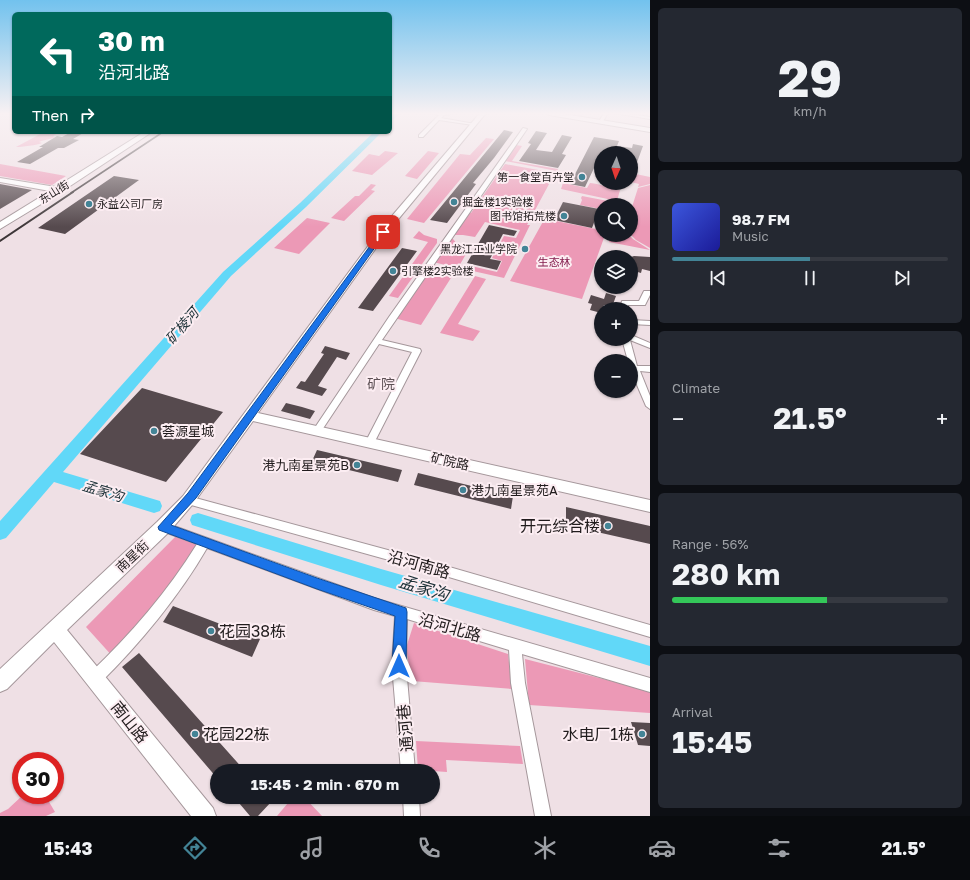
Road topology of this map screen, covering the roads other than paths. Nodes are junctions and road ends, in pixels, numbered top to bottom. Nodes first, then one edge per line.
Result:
1 (119, 151) edge
2 (450, 151) edge
3 (510, 151) edge
4 (0, 180) edge
5 (58, 190) junction
6 (0, 226) edge
7 (650, 285) edge
8 (649, 293) edge
9 (638, 303) edge
10 (638, 322) edge
11 (650, 323) edge
12 (638, 340) edge
13 (377, 341) junction
14 (650, 346) edge
15 (638, 368) edge
16 (650, 369) edge
17 (638, 375) edge
18 (647, 390) edge
19 (650, 406) edge
20 (250, 416) junction
21 (317, 431) junction
22 (370, 443) junction
23 (188, 500) junction
24 (650, 506) edge
25 (163, 527) junction
26 (204, 542) junction
27 (401, 612) junction
28 (55, 628) junction
29 (650, 631) edge
30 (516, 645) junction
31 (95, 678) junction
32 (0, 682) edge
33 (650, 685) edge
34 (407, 764) edge
35 (411, 804) edge
36 (205, 816) edge
37 (412, 816) edge
38 (543, 816) edge

1 - 5 street, 东山街
2 - 20 street, 南星街
3 - 13 street
4 - 5 street
5 - 6 street, 东山街
7 - 8 street
8 - 9 street
10 - 11 street
12 - 14 street
13 - 21 street
13 - 22 street
15 - 16 street
17 - 18 street
18 - 19 street
20 - 21 street, 矿院路
20 - 23 street, 南星街
21 - 22 street, 矿院路
22 - 24 street, 矿院路
23 - 25 street, 南星街
23 - 29 street, 沿河南路
25 - 26 street, 沿河北路
25 - 28 street, 南星街
26 - 27 street, 沿河北路
26 - 31 street
27 - 30 street, 沿河北路
27 - 34 street, 通河巷
28 - 31 street, 南山路
28 - 32 street, 南星街
30 - 33 street, 沿河北路
30 - 38 street
31 - 36 street, 南山路
35 - 37 street

